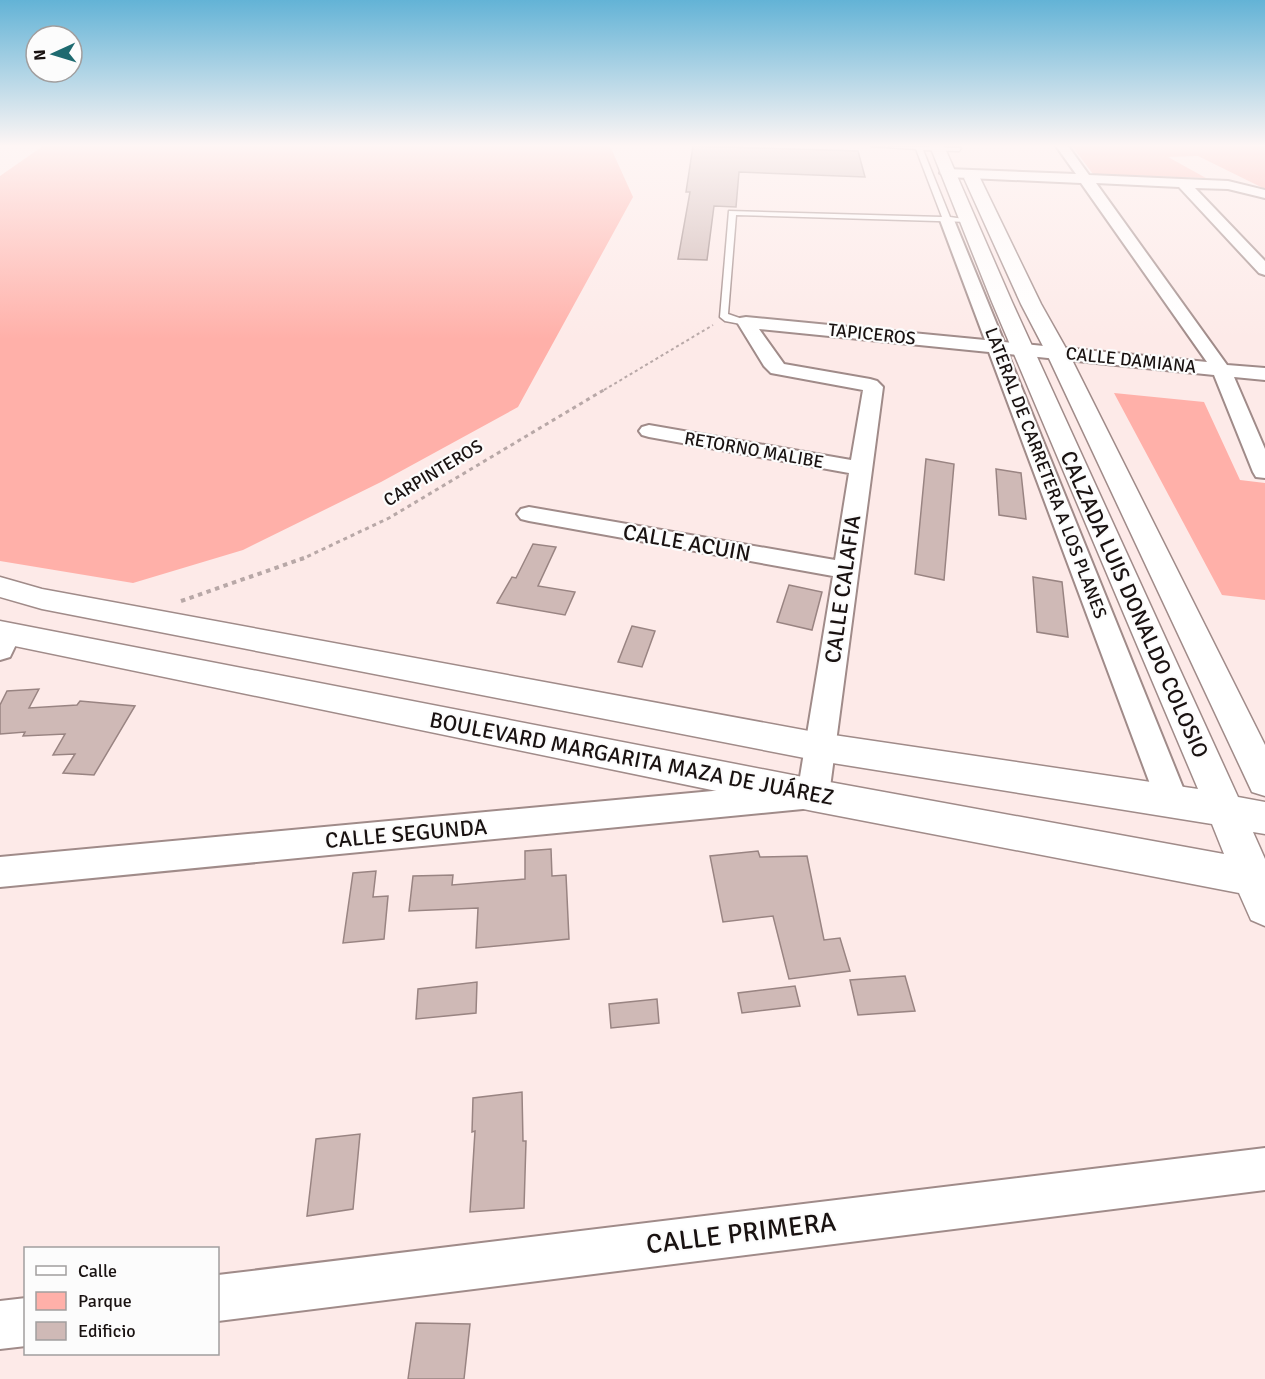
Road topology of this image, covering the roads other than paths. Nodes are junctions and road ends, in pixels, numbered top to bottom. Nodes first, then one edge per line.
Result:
1 (945, 210) edge
2 (963, 210) edge
3 (984, 210) edge
4 (1109, 210) edge
5 (1209, 210) edge
6 (947, 219) junction
7 (967, 220) junction
8 (1265, 270) edge
9 (1017, 303) junction
10 (746, 322) junction
11 (1010, 347) junction
12 (1057, 352) junction
13 (1221, 369) junction
14 (1265, 374) edge
15 (649, 432) dead end
16 (859, 468) junction
17 (1264, 472) edge
18 (529, 514) dead end
19 (844, 570) junction
20 (0, 587) edge
21 (3, 638) edge
22 (820, 747) junction
23 (1265, 781) edge
24 (813, 795) junction
25 (1173, 800) junction
26 (1226, 811) junction
27 (1265, 818) edge
28 (0, 872) edge
29 (1261, 888) edge
30 (1265, 1168) edge
31 (219, 1298) edge
32 (24, 1322) edge
33 (0, 1325) edge

1 - 6 lane, LATERAL DE CARRETERA A LOS PLANES
2 - 7 main road
3 - 9 main road
4 - 13 street
5 - 8 street
6 - 7 lane
6 - 10 lane
6 - 11 street, LATERAL DE CARRETERA A LOS PLANES
7 - 9 main road
9 - 11 main road, CALZADA LUIS DONALDO COLOSIO
9 - 12 main road, CALZADA LUIS DONALDO COLOSIO
10 - 11 street, TAPICEROS
10 - 16 street, CALLE CALAFIA
11 - 12 street, CALLE DAMIANA
11 - 25 street, LATERAL DE CARRETERA A LOS PLANES
11 - 26 main road, CALZADA LUIS DONALDO COLOSIO
12 - 13 street, CALLE DAMIANA
12 - 23 main road, CALZADA LUIS DONALDO COLOSIO
13 - 14 street, CALLE DAMIANA
13 - 17 street
15 - 16 street, RETORNO MALIBE
16 - 19 street, CALLE CALAFIA
18 - 19 street, CALLE ACUIN
19 - 22 street, CALLE CALAFIA
20 - 22 main road, BOULEVARD MARGARITA MAZA DE JUÁREZ
21 - 24 main road, BOULEVARD MARGARITA MAZA DE JUÁREZ
22 - 24 street, CALLE CALAFIA
22 - 25 main road, BOULEVARD MARGARITA MAZA DE JUÁREZ
24 - 28 street, CALLE SEGUNDA
24 - 29 main road, BOULEVARD MARGARITA MAZA DE JUÁREZ
25 - 26 main road, BOULEVARD MARGARITA MAZA DE JUÁREZ
26 - 27 main road, BOULEVARD MARGARITA MAZA DE JUÁREZ
26 - 29 main road, CALZADA LUIS DONALDO COLOSIO
30 - 31 street, CALLE PRIMERA
32 - 33 street

